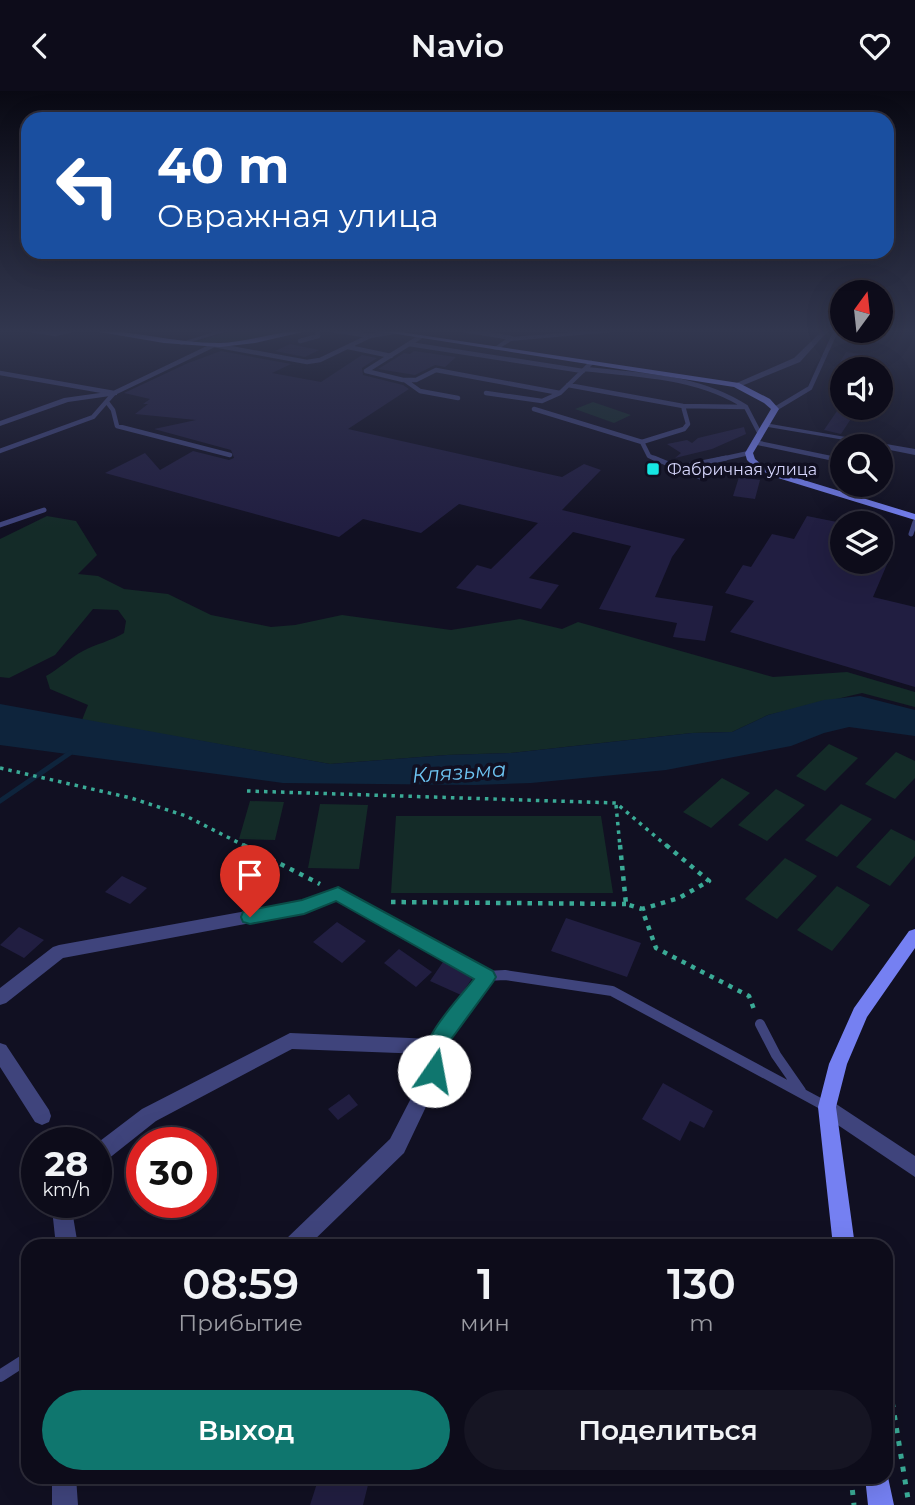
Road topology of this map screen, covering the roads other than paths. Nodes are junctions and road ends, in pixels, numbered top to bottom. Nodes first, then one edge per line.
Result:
1 (94, 396) edge
2 (112, 396) edge
3 (447, 396) edge
4 (507, 396) edge
5 (553, 396) edge
6 (631, 396) edge
7 (731, 396) edge
8 (757, 396) edge
9 (797, 396) edge
10 (458, 398) dead end
11 (107, 402) junction
12 (683, 405) junction
13 (746, 407) junction
14 (534, 409) dead end
15 (775, 409) junction
16 (0, 424) edge
17 (768, 425) junction
18 (757, 438) junction
19 (642, 442) junction
20 (0, 451) edge
21 (915, 452) edge
22 (749, 453) junction
23 (230, 455) dead end
24 (830, 457) edge
25 (758, 466) junction
26 (677, 468) junction
27 (44, 510) dead end
28 (915, 520) edge
29 (0, 525) edge
30 (911, 534) dead end
31 (338, 894) joint
32 (915, 935) edge
33 (486, 977) junction
34 (0, 998) edge
35 (760, 1024) road end
36 (434, 1047) junction
37 (0, 1051) edge
38 (802, 1094) junction
39 (827, 1107) junction
40 (42, 1116) dead end
41 (112, 1144) edge
42 (915, 1167) edge
43 (63, 1218) edge
44 (66, 1239) edge
45 (300, 1239) edge
46 (843, 1239) edge
47 (21, 1362) edge
48 (0, 1376) edge
49 (64, 1484) edge
50 (878, 1484) edge
51 (65, 1505) edge
52 (881, 1505) edge

1 - 16 street
2 - 11 lane
3 - 10 lane
4 - 5 lane
6 - 12 lane
7 - 13 lane
8 - 15 street
9 - 15 lane
11 - 20 lane
11 - 23 lane
12 - 13 lane
12 - 19 lane
13 - 18 lane
14 - 19 lane
15 - 17 street
17 - 18 street
17 - 21 street
18 - 22 street
18 - 24 lane
19 - 26 lane
22 - 25 street
22 - 26 lane
25 - 26 lane
25 - 28 street
27 - 29 lane
28 - 30 lane
31 - 33 lane
31 - 34 street
32 - 39 street
33 - 36 lane
33 - 38 lane
35 - 38 lane
36 - 41 street
36 - 45 street
37 - 40 street
38 - 39 lane
39 - 42 street
39 - 46 street
43 - 44 street
47 - 48 lane
49 - 51 street
50 - 52 street

